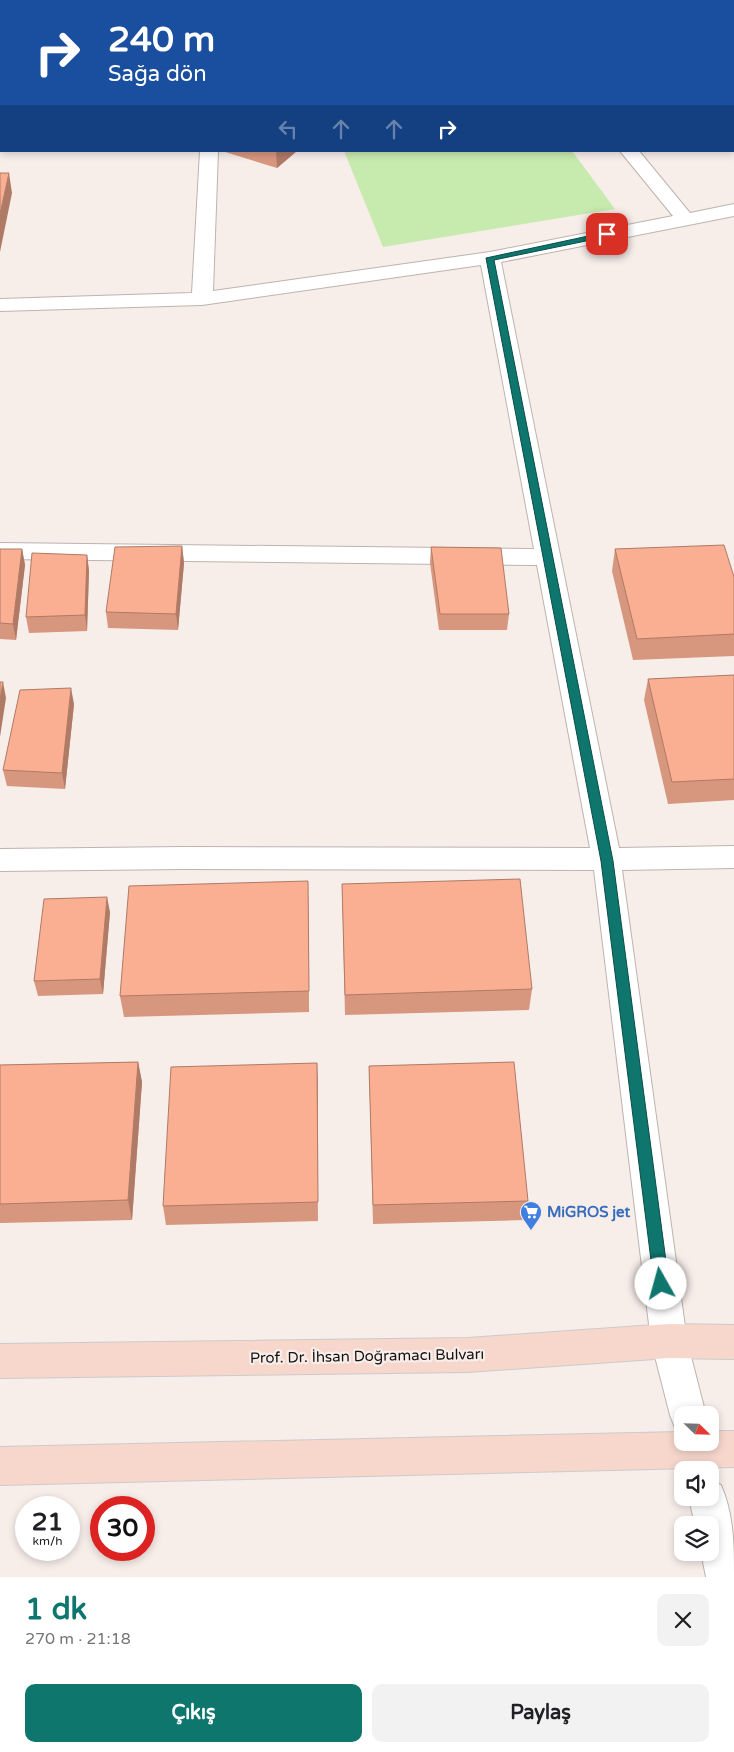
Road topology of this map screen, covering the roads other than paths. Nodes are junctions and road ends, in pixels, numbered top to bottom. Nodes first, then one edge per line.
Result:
1 (208, 152) edge
2 (630, 152) edge
3 (734, 210) edge
4 (685, 219) junction
5 (490, 258) junction
6 (202, 299) junction
7 (0, 305) edge
8 (0, 551) edge
9 (548, 557) junction
10 (734, 857) edge
11 (0, 860) edge
12 (607, 861) junction
13 (669, 1341) junction
14 (734, 1342) edge
15 (0, 1360) edge
16 (685, 1406) edge
17 (674, 1445) edge
18 (719, 1447) edge
19 (734, 1449) edge
20 (0, 1466) edge
21 (710, 1506) edge
22 (725, 1577) edge

1 - 6 street
2 - 4 street
3 - 4 street
4 - 5 street
5 - 6 street
5 - 9 street
6 - 7 street
8 - 9 street
9 - 12 street
10 - 12 street
11 - 12 street
12 - 13 street
13 - 14 main road, Prof. Dr. İhsan Doğramacı Bulvarı
13 - 15 main road, Prof. Dr. İhsan Doğramacı Bulvarı
13 - 16 street
17 - 20 main road
18 - 19 main road
21 - 22 street

